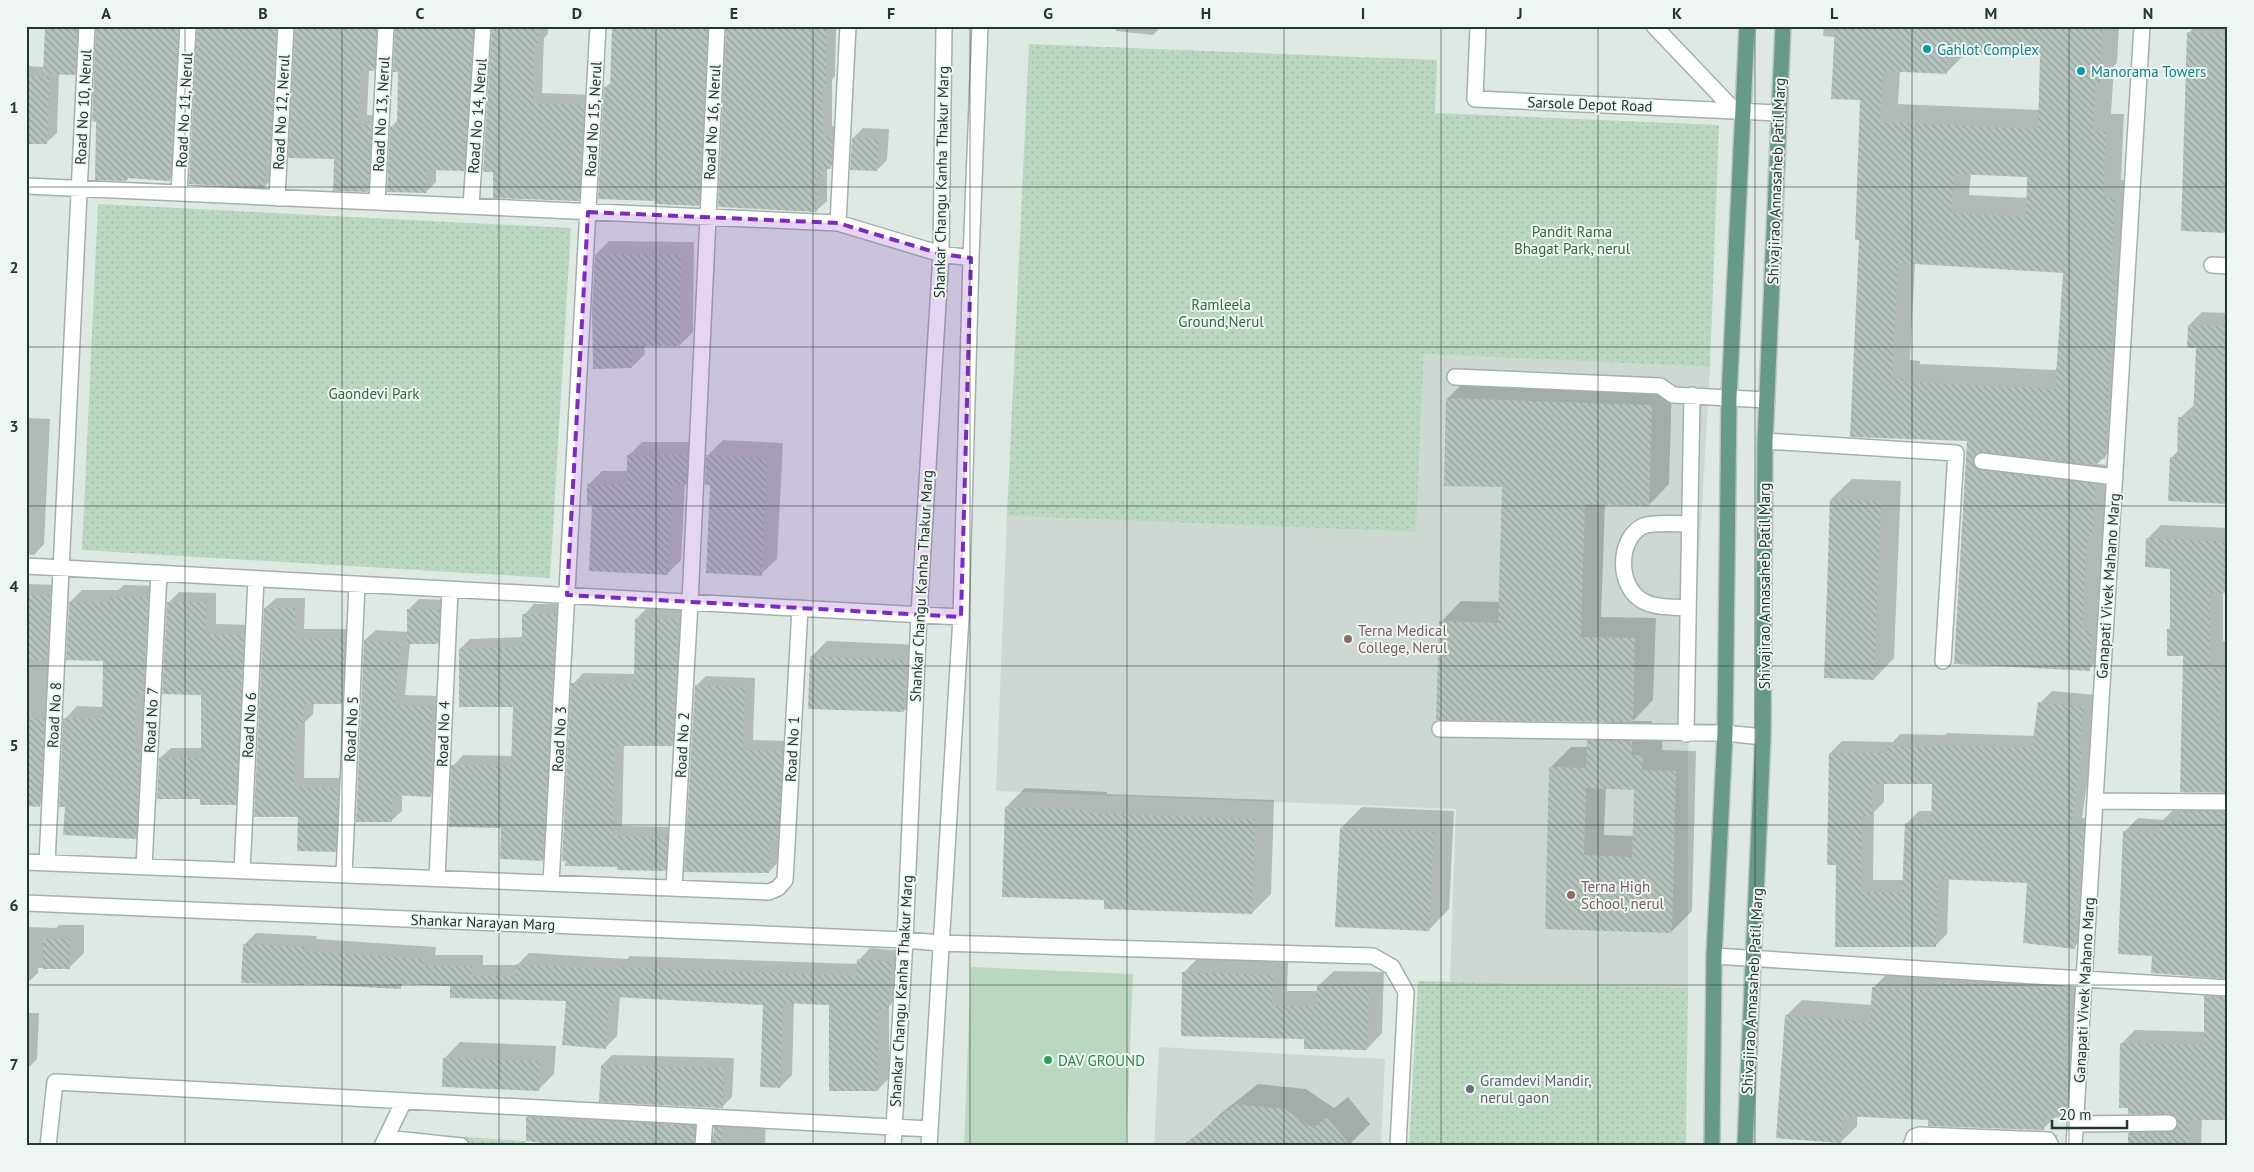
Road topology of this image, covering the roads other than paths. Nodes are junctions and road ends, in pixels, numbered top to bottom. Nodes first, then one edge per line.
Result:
1 (87, 26) edge
2 (188, 26) edge
3 (286, 26) edge
4 (386, 26) edge
5 (482, 26) edge
6 (598, 26) edge
7 (717, 26) edge
8 (848, 26) edge
9 (944, 26) edge
10 (980, 26) edge
11 (1478, 26) edge
12 (1654, 26) edge
13 (1747, 26) edge
14 (1783, 26) edge
15 (2142, 26) edge
16 (1738, 110) junction
17 (1778, 113) junction
18 (26, 186) edge
19 (80, 189) junction
20 (179, 193) junction
21 (277, 198) junction
22 (377, 202) junction
23 (471, 206) junction
24 (588, 212) junction
25 (707, 217) junction
26 (838, 223) junction
27 (941, 254) junction
28 (971, 258) junction
29 (2212, 265) dead end
30 (2228, 266) edge
31 (1455, 377) dead end
32 (1692, 395) junction
33 (1729, 398) junction
34 (1767, 400) junction
35 (1765, 441) junction
36 (1982, 461) dead end
37 (2115, 477) junction
38 (1690, 524) junction
39 (26, 566) edge
40 (62, 568) junction
41 (158, 573) junction
42 (256, 578) junction
43 (357, 584) junction
44 (450, 589) junction
45 (567, 595) junction
46 (690, 602) junction
47 (800, 608) junction
48 (1688, 608) junction
49 (919, 614) junction
50 (961, 617) junction
51 (1943, 661) dead end
52 (1440, 729) dead end
53 (1725, 733) junction
54 (1686, 734) junction
55 (1763, 737) junction
56 (2095, 801) junction
57 (2228, 802) edge
58 (26, 862) edge
59 (47, 863) junction
60 (144, 866) junction
61 (242, 870) junction
62 (344, 875) junction
63 (437, 878) junction
64 (551, 883) junction
65 (674, 888) junction
66 (26, 903) edge
67 (905, 940) junction
68 (940, 943) junction
69 (1714, 956) junction
70 (1754, 958) junction
71 (2084, 979) junction
72 (2228, 988) edge
73 (404, 1101) junction
74 (705, 1117) junction
75 (2169, 1123) dead end
76 (2075, 1124) junction
77 (894, 1127) junction
78 (930, 1129) junction
79 (384, 1142) edge
80 (48, 1146) edge
81 (461, 1146) edge
82 (703, 1146) edge
83 (893, 1146) edge
84 (929, 1146) edge
85 (1398, 1146) edge
86 (1712, 1146) edge
87 (1745, 1146) edge
88 (1911, 1146) edge
89 (2051, 1146) edge
90 (2074, 1146) edge

1 - 19 street, Road No 10, Nerul
2 - 20 street, Road No 11, Nerul
3 - 21 street, Road No 12, Nerul
4 - 22 street, Road No 13, Nerul
5 - 23 street, Road No 14, Nerul
6 - 24 street, Road No 15, Nerul
7 - 25 street, Road No 16, Nerul
8 - 26 street
9 - 27 street, Shankar Changu Kanha Thakur Marg
10 - 28 street, Shankar Changu Kanha Thakur Marg
11 - 16 street, Sarsole Depot Road
12 - 16 street
13 - 16 main road
14 - 17 main road, Shivajirao Annasaheb Patil Marg
15 - 37 street, Ganapati Vivek Mahano Marg
16 - 17 street, Sarsole Depot Road
16 - 33 main road
17 - 34 main road, Shivajirao Annasaheb Patil Marg
18 - 19 street
19 - 20 street
19 - 40 street, Road No 10, Nerul
20 - 21 street
21 - 22 street
22 - 23 street
23 - 24 street
24 - 25 street
24 - 45 street, Road No 15, Nerul
25 - 26 street
25 - 46 street, Road No 16, Nerul
26 - 27 street
27 - 28 street
27 - 49 street, Shankar Changu Kanha Thakur Marg
28 - 50 street, Shankar Changu Kanha Thakur Marg
29 - 30 street
31 - 32 street
32 - 33 street
32 - 38 street
33 - 34 street
33 - 53 main road
34 - 35 main road, Shivajirao Annasaheb Patil Marg
35 - 51 street
35 - 55 main road, Shivajirao Annasaheb Patil Marg
36 - 37 street
37 - 56 street, Ganapati Vivek Mahano Marg
38 - 48 street
38 - 48 street
39 - 40 street
40 - 41 street
40 - 59 street, Road No 8
41 - 42 street
41 - 60 street, Road No 7
42 - 43 street
42 - 61 street, Road No 6
43 - 44 street
43 - 62 street, Road No 5
44 - 45 street
44 - 63 street, Road No 4
45 - 46 street
45 - 64 street, Road No 3
46 - 47 street
46 - 65 street, Road No 2
47 - 49 street
47 - 65 street, Road No 1
48 - 54 street
49 - 50 street
49 - 67 street, Shankar Changu Kanha Thakur Marg
50 - 68 street, Shankar Changu Kanha Thakur Marg
52 - 54 street
53 - 54 street
53 - 55 street
53 - 69 main road
55 - 70 main road, Shivajirao Annasaheb Patil Marg
56 - 57 street
56 - 71 street, Ganapati Vivek Mahano Marg
58 - 59 street
59 - 60 street
60 - 61 street
61 - 62 street
62 - 63 street
63 - 64 street
64 - 65 street
66 - 67 street, Shankar Narayan Marg
67 - 68 street, Shankar Narayan Marg
67 - 77 street, Shankar Changu Kanha Thakur Marg
68 - 78 street, Shankar Changu Kanha Thakur Marg
68 - 85 street, Shankar Narayan Marg
69 - 70 street
69 - 86 main road
70 - 71 street
70 - 87 main road, Shivajirao Annasaheb Patil Marg
71 - 72 street
71 - 76 street, Ganapati Vivek Mahano Marg
73 - 74 street
73 - 79 street
73 - 80 street
74 - 77 street
74 - 82 street
75 - 76 street
76 - 90 street, Ganapati Vivek Mahano Marg
77 - 78 street
77 - 83 street, Shankar Changu Kanha Thakur Marg
78 - 84 street, Shankar Changu Kanha Thakur Marg
79 - 81 street
88 - 89 street

